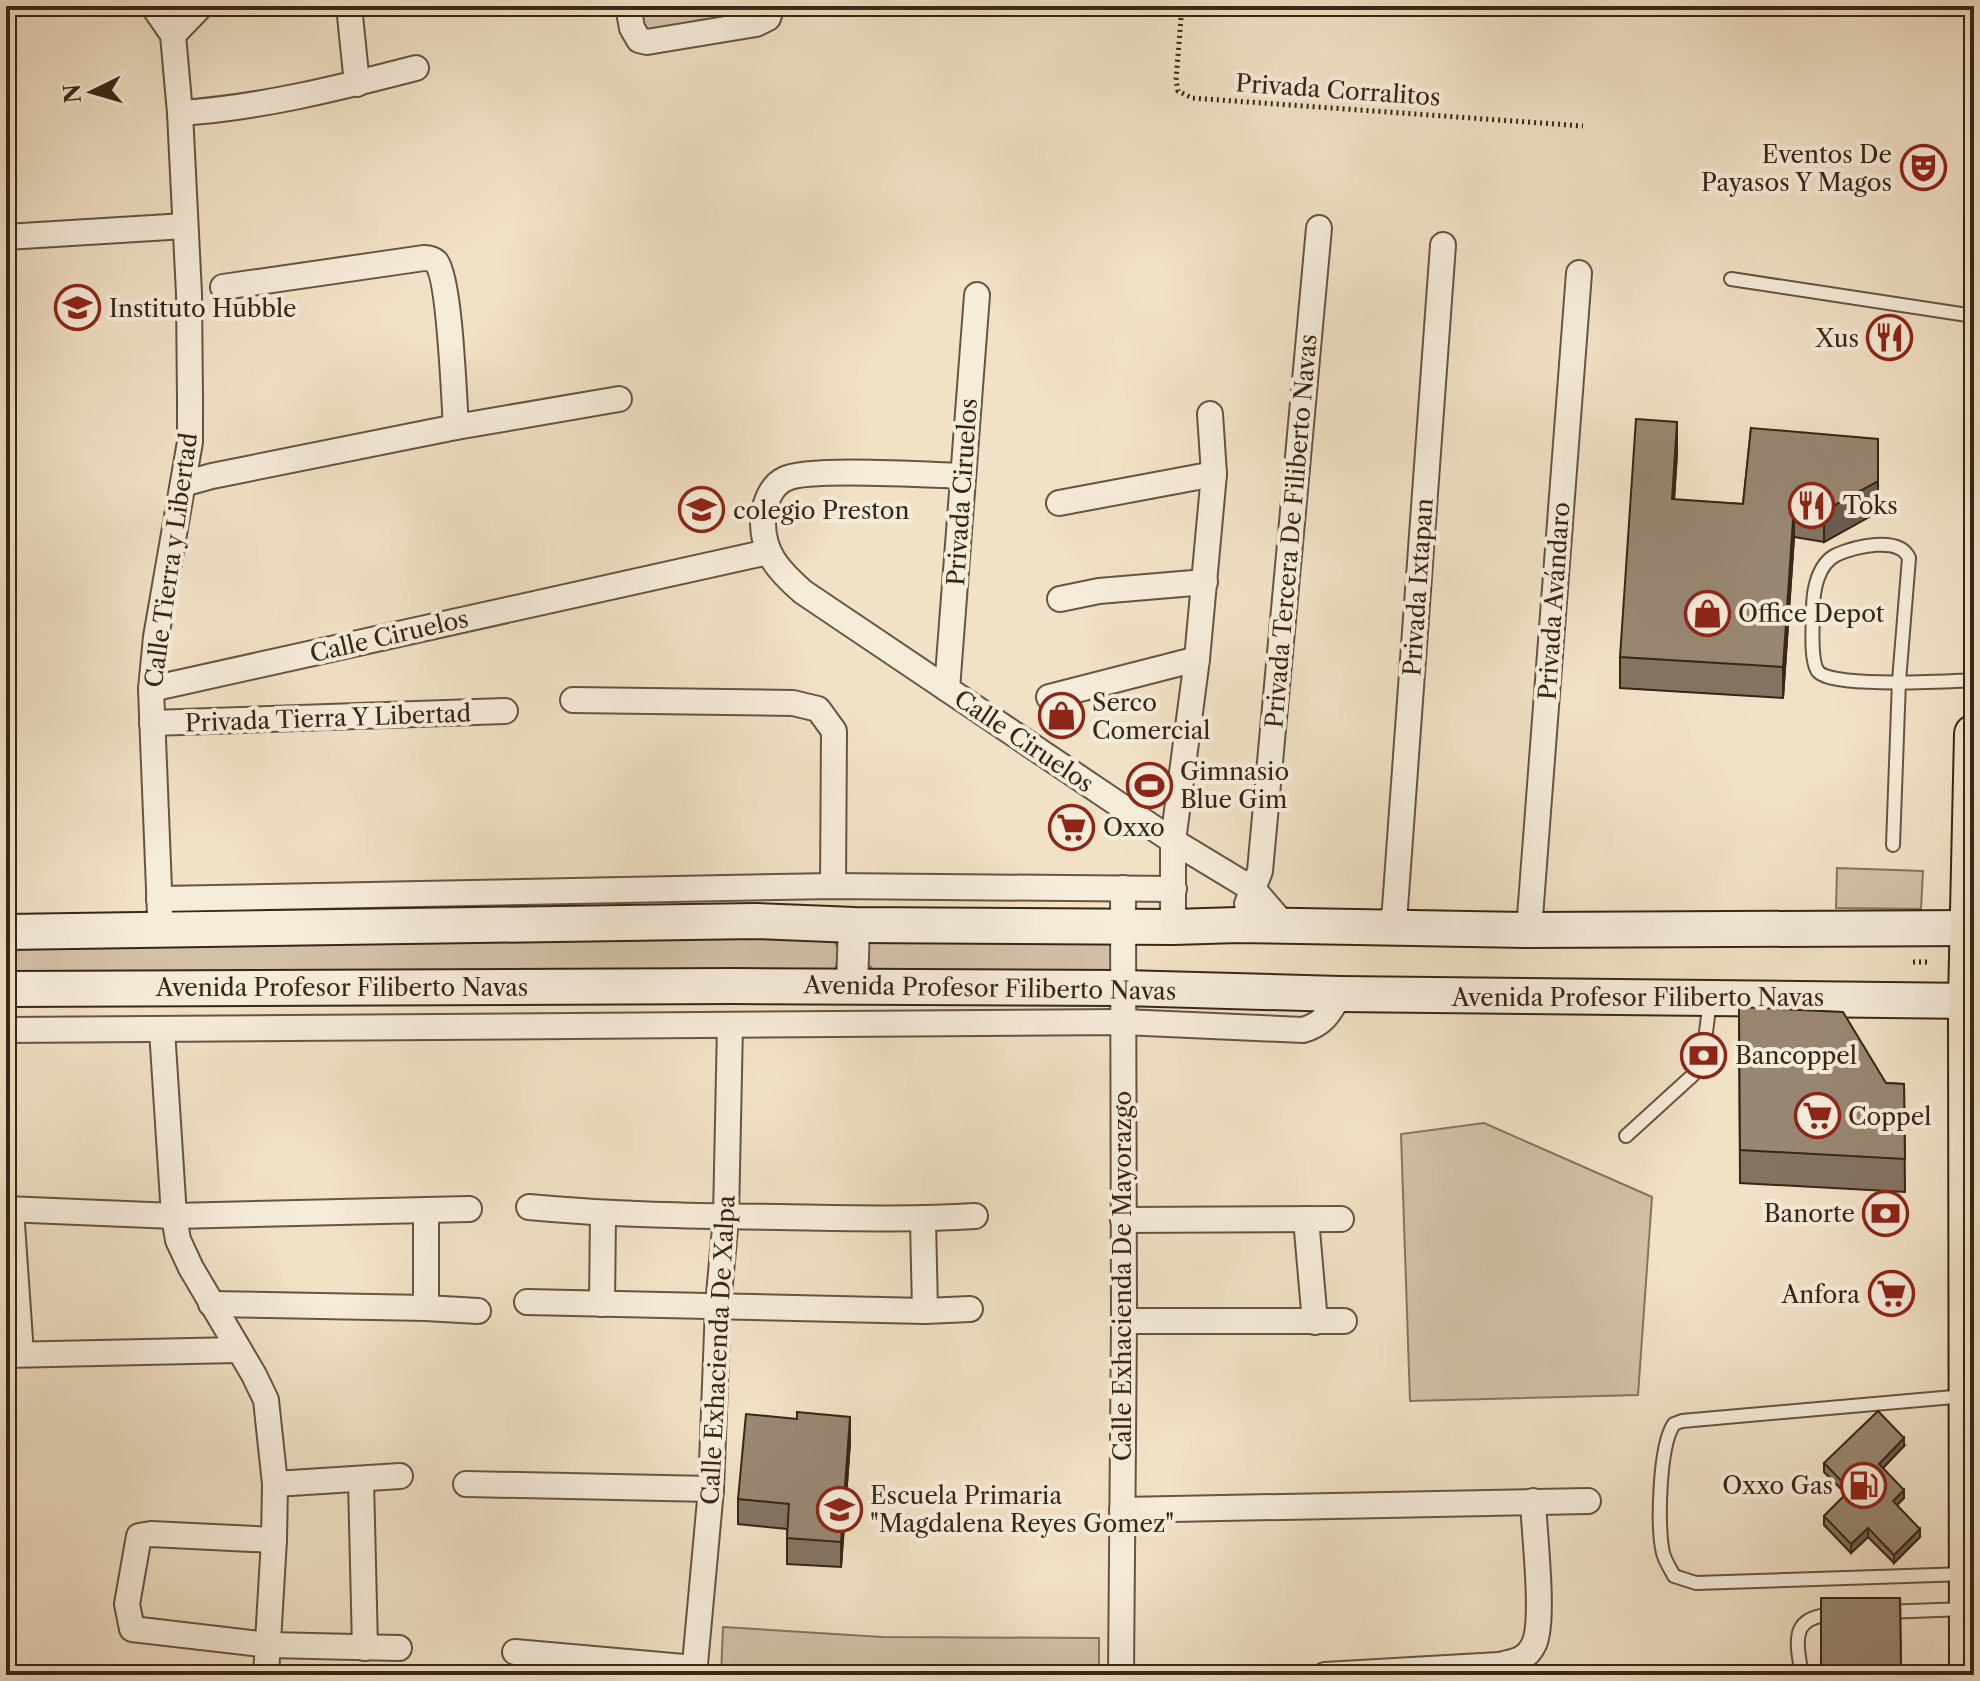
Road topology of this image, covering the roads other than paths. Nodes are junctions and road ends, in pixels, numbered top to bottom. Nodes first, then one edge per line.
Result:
1 (153, 6) edge
2 (201, 6) edge
3 (349, 6) edge
4 (628, 6) edge
5 (772, 6) edge
6 (173, 35) junction
7 (416, 68) dead end
8 (357, 84) junction
9 (180, 113) junction
10 (185, 226) junction
11 (1319, 228) dead end
12 (6, 237) edge
13 (1443, 245) dead end
14 (1579, 273) dead end
15 (1731, 279) dead end
16 (223, 287) dead end
17 (977, 295) dead end
18 (1974, 316) edge
19 (619, 399) dead end
20 (1210, 414) dead end
21 (456, 427) junction
22 (1214, 474) junction
23 (963, 476) junction
24 (183, 484) junction
25 (1059, 503) dead end
26 (768, 552) junction
27 (1205, 582) junction
28 (1060, 599) dead end
29 (1197, 659) junction
30 (1974, 680) edge
31 (1899, 681) junction
32 (151, 689) junction
33 (947, 689) junction
34 (1049, 697) dead end
35 (573, 700) dead end
36 (505, 711) dead end
37 (152, 723) junction
38 (1974, 734) edge
39 (1173, 841) junction
40 (1893, 845) dead end
41 (833, 886) junction
42 (1123, 888) junction
43 (1174, 889) junction
44 (1254, 890) junction
45 (160, 914) junction
46 (854, 925) junction
47 (1123, 925) junction
48 (1238, 925) junction
49 (1285, 926) junction
50 (1173, 927) junction
51 (1972, 928) edge
52 (1391, 929) junction
53 (1529, 930) junction
54 (6, 932) edge
55 (852, 987) junction
56 (1123, 988) junction
57 (6, 989) edge
58 (1340, 994) junction
59 (1710, 997) junction
60 (1971, 1000) edge
61 (1123, 1022) junction
62 (730, 1025) junction
63 (6, 1030) edge
64 (162, 1030) junction
65 (1626, 1136) dead end
66 (529, 1207) dead end
67 (469, 1209) dead end
68 (9, 1210) edge
69 (426, 1210) junction
70 (603, 1214) junction
71 (174, 1216) junction
72 (975, 1216) dead end
73 (726, 1217) junction
74 (1306, 1219) junction
75 (1341, 1219) dead end
76 (923, 1220) junction
77 (1123, 1220) junction
78 (527, 1302) dead end
79 (211, 1304) junction
80 (602, 1304) junction
81 (718, 1306) junction
82 (426, 1308) junction
83 (970, 1309) dead end
84 (478, 1311) dead end
85 (925, 1311) junction
86 (1124, 1321) junction
87 (1344, 1321) dead end
88 (1315, 1322) junction
89 (237, 1350) junction
90 (14, 1355) edge
91 (1969, 1395) junction
92 (400, 1476) dead end
93 (361, 1480) junction
94 (275, 1484) junction
95 (466, 1484) dead end
96 (711, 1489) junction
97 (1533, 1501) junction
98 (1588, 1501) dead end
99 (1122, 1510) junction
100 (274, 1540) junction
101 (1969, 1592) junction
102 (1877, 1612) edge
103 (1847, 1613) edge
104 (269, 1645) junction
105 (365, 1648) junction
106 (399, 1648) dead end
107 (515, 1652) dead end
108 (694, 1671) edge
109 (266, 1675) edge
110 (1121, 1675) edge
111 (1325, 1675) edge
112 (1802, 1675) edge
113 (1969, 1675) edge

1 - 6 street, Calle Tierra y Libertad
2 - 6 street
3 - 8 street
4 - 5 street
6 - 9 street, Calle Tierra y Libertad
7 - 8 street
8 - 9 street
9 - 10 street, Calle Tierra y Libertad
10 - 12 street
10 - 24 street, Calle Tierra y Libertad
11 - 44 street, Privada Tercera De Filiberto Navas
13 - 52 street, Privada Ixtapan
14 - 53 street, Privada Avándaro
15 - 18 lane
16 - 21 street
17 - 23 street, Privada Ciruelos
19 - 21 street
20 - 22 street
21 - 24 street
22 - 25 street
22 - 27 street
23 - 26 street
23 - 33 street, Privada Ciruelos
24 - 32 street, Calle Tierra y Libertad
26 - 32 street, Calle Ciruelos
26 - 33 street, Calle Ciruelos
27 - 28 street
27 - 29 street
29 - 34 street
29 - 39 street
30 - 31 lane
31 - 31 lane
31 - 40 lane
32 - 37 street, Calle Tierra y Libertad
33 - 39 street, Calle Ciruelos
35 - 41 street
36 - 37 street, Privada Tierra Y Libertad
37 - 45 street, Calle Tierra y Libertad
38 - 51 main road
39 - 43 street
39 - 44 street, Calle Ciruelos
41 - 42 street
41 - 45 street
42 - 43 street
42 - 47 street, Calle Exhacienda De Mayorazgo
43 - 50 street
44 - 48 street, Privada Tercera De Filiberto Navas
44 - 49 street, Calle Ciruelos
45 - 46 main road
45 - 54 main road
46 - 47 main road
46 - 55 street
47 - 50 main road
47 - 56 street, Calle Exhacienda De Mayorazgo
48 - 49 main road
48 - 50 main road
49 - 52 main road
51 - 53 main road
51 - 60 main road
52 - 53 main road
55 - 56 main road, Avenida Profesor Filiberto Navas
55 - 57 main road, Avenida Profesor Filiberto Navas
56 - 58 main road, Avenida Profesor Filiberto Navas
56 - 61 street, Calle Exhacienda De Mayorazgo
58 - 59 main road, Avenida Profesor Filiberto Navas
58 - 61 street
59 - 60 main road, Avenida Profesor Filiberto Navas
59 - 65 lane
60 - 91 main road
61 - 62 street
61 - 77 street, Calle Exhacienda De Mayorazgo
62 - 64 street
62 - 73 street, Calle Exhacienda De Xalpa
63 - 64 street
64 - 71 street
66 - 70 street
67 - 69 street
68 - 71 street
68 - 90 street
69 - 71 street
69 - 82 street
70 - 73 street
70 - 80 street
71 - 79 street
72 - 76 street
73 - 76 street
73 - 81 street, Calle Exhacienda De Xalpa
74 - 75 street
74 - 77 street
74 - 88 street
76 - 85 street
77 - 86 street, Calle Exhacienda De Mayorazgo
78 - 80 street
79 - 82 street
79 - 89 street
80 - 81 street
81 - 85 street
81 - 96 street, Calle Exhacienda De Xalpa
82 - 84 street
83 - 85 street
86 - 88 street
86 - 99 street, Calle Exhacienda De Mayorazgo
87 - 88 street
89 - 90 street
89 - 94 street
91 - 101 main road
91 - 101 lane
92 - 93 street
93 - 94 street
93 - 105 street
94 - 100 street
95 - 96 street
96 - 108 street, Calle Exhacienda De Xalpa
97 - 98 street
97 - 99 street
97 - 111 street
99 - 110 street, Calle Exhacienda De Mayorazgo
100 - 104 street
100 - 104 street
101 - 102 lane
101 - 113 main road
103 - 112 lane
104 - 105 street
104 - 109 street
105 - 106 street
107 - 108 street

